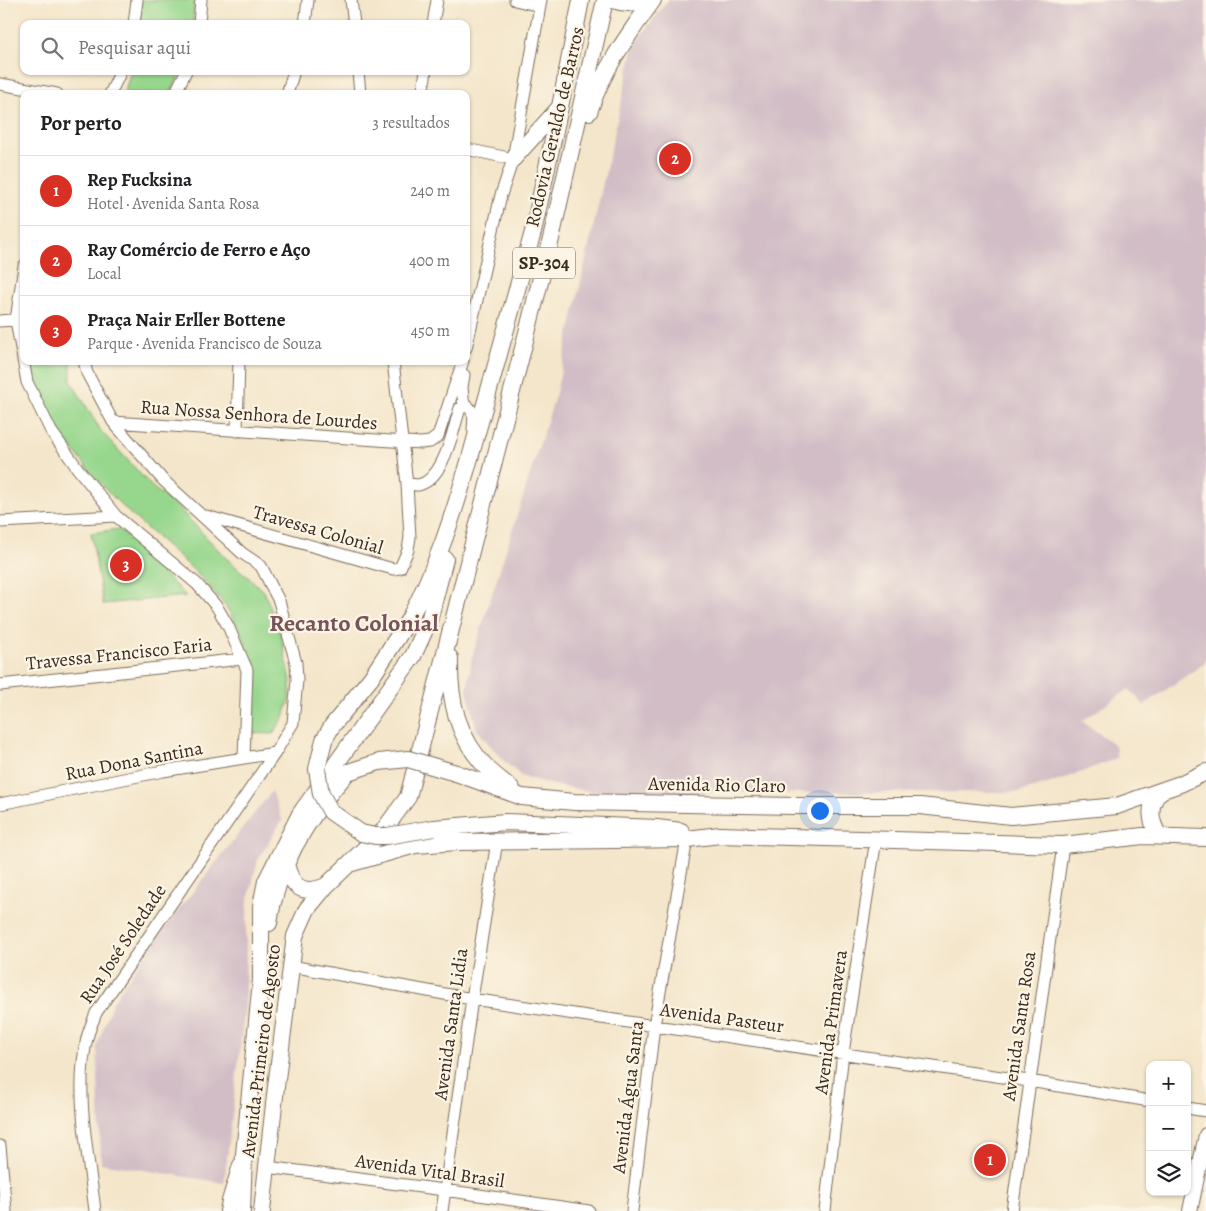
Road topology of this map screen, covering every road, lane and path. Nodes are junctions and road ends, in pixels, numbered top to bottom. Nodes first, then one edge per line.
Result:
1 (137, 0) edge
2 (201, 0) edge
3 (308, 0) edge
4 (351, 0) edge
5 (437, 0) edge
6 (515, 0) edge
7 (581, 0) edge
8 (605, 0) edge
9 (613, 0) edge
10 (644, 0) edge
11 (653, 0) edge
12 (540, 3) edge
13 (134, 20) edge
14 (199, 20) edge
15 (306, 20) edge
16 (354, 20) edge
17 (434, 20) edge
18 (119, 75) edge
19 (184, 75) edge
20 (293, 75) edge
21 (358, 75) edge
22 (425, 75) edge
23 (0, 84) edge
24 (34, 90) edge
25 (112, 90) edge
26 (177, 90) edge
27 (288, 90) edge
28 (360, 90) edge
29 (423, 90) edge
30 (560, 107) junction
31 (470, 150) edge
32 (514, 159) junction
33 (551, 238) junction
34 (20, 320) edge
35 (0, 321) edge
36 (470, 331) edge
37 (25, 365) edge
38 (85, 365) edge
39 (239, 365) edge
40 (393, 365) edge
41 (462, 365) edge
42 (463, 365) edge
43 (464, 407) junction
44 (113, 422) junction
45 (237, 431) junction
46 (402, 442) junction
47 (430, 442) junction
48 (470, 458) junction
49 (444, 459) junction
50 (407, 484) junction
51 (460, 493) junction
52 (202, 515) junction
53 (116, 516) junction
54 (0, 522) edge
55 (477, 525) joint
56 (450, 630) junction
57 (242, 658) junction
58 (0, 685) edge
59 (275, 753) junction
60 (244, 758) junction
61 (348, 772) joint
62 (1206, 772) edge
63 (1161, 791) junction
64 (522, 797) junction
65 (0, 804) edge
66 (720, 835) junction
67 (1159, 836) junction
68 (1206, 838) edge
69 (687, 839) junction
70 (876, 839) junction
71 (497, 842) junction
72 (1063, 845) junction
73 (286, 864) junction
74 (349, 864) junction
75 (326, 886) junction
76 (291, 966) junction
77 (261, 978) junction
78 (472, 998) junction
79 (654, 1026) junction
80 (844, 1053) junction
81 (1029, 1080) junction
82 (1146, 1100) edge
83 (1191, 1109) edge
84 (1206, 1111) edge
85 (1206, 1135) edge
86 (0, 1146) edge
87 (244, 1154) junction
88 (267, 1167) junction
89 (444, 1190) junction
90 (5, 1210) edge
91 (95, 1211) edge
92 (227, 1211) edge
93 (242, 1211) edge
94 (262, 1211) edge
95 (442, 1211) edge
96 (589, 1211) edge
97 (632, 1211) edge
98 (825, 1211) edge
99 (1012, 1211) edge
100 (1190, 1211) edge

1 - 13 street
2 - 14 street
3 - 15 street
4 - 16 street
5 - 17 street
6 - 12 street
7 - 30 highway, Rodovia Geraldo de Barros / SP-304
8 - 33 highway, Rodovia Geraldo de Barros / SP-304
9 - 10 highway
11 - 33 highway
12 - 32 street
18 - 25 street
19 - 26 street
20 - 27 street
21 - 28 street
22 - 29 street
23 - 24 street
30 - 32 highway
30 - 48 highway, Rodovia Geraldo de Barros / SP-304
31 - 32 street
32 - 36 street
33 - 55 highway, Rodovia Geraldo de Barros / SP-304
34 - 35 street
37 - 53 street
38 - 44 street, Rua José Soledade
39 - 45 street
40 - 46 street
41 - 47 street
42 - 43 street
43 - 48 street
43 - 49 street
44 - 45 street, Rua Nossa Senhora de Lourdes
44 - 52 street, Rua José Soledade
45 - 46 street, Rua Nossa Senhora de Lourdes
46 - 47 street, Rua Nossa Senhora de Lourdes
46 - 50 street
47 - 49 street
48 - 51 highway, Rodovia Geraldo de Barros / SP-304
49 - 50 street
50 - 52 street, Travessa Colonial
51 - 66 highway, bridge
51 - 77 highway, Avenida Primeiro de Agosto
52 - 59 street, Rua José Soledade
53 - 54 street
53 - 57 street
55 - 56 highway, Avenida Primeiro de Agosto / SP-304
56 - 64 highway
56 - 74 highway, Avenida Primeiro de Agosto
57 - 58 street, Travessa Francisco Faria
57 - 60 street
59 - 60 street, Rua Dona Santina
59 - 91 street, Rua José Soledade
60 - 65 street, Rua Dona Santina
61 - 64 highway, Avenida Rio Claro, bridge
61 - 73 highway, Avenida Primeiro de Agosto
62 - 63 highway, Avenida Rio Claro
63 - 64 highway, Avenida Rio Claro
63 - 67 highway
66 - 69 highway
66 - 70 highway
67 - 68 highway
67 - 72 highway
69 - 71 highway
69 - 79 street, Avenida Água Santa
70 - 72 highway
70 - 80 street, Avenida Primavera
71 - 74 highway
71 - 78 street, Avenida Santa Lidia
72 - 81 street, Avenida Santa Rosa
73 - 75 highway
73 - 77 highway, Avenida Primeiro de Agosto
74 - 75 highway, Avenida Primeiro de Agosto
75 - 76 highway, Avenida Primeiro de Agosto
76 - 78 street, Avenida Pasteur
76 - 88 highway, Avenida Primeiro de Agosto
77 - 87 highway, Avenida Primeiro de Agosto
78 - 79 street, Avenida Pasteur
78 - 89 street, Avenida Santa Lidia
79 - 80 street, Avenida Pasteur
79 - 97 street, Avenida Água Santa
80 - 81 street, Avenida Pasteur
80 - 98 street, Avenida Primavera
81 - 82 street, Avenida Pasteur
81 - 99 street, Avenida Santa Rosa
83 - 84 street
85 - 100 main road
86 - 90 street
87 - 92 main road, Avenida Primeiro de Agosto
87 - 93 highway
88 - 89 street, Avenida Vital Brasil
88 - 94 highway, Avenida Primeiro de Agosto
89 - 95 street, Avenida Santa Lidia
89 - 96 street, Avenida Vital Brasil

